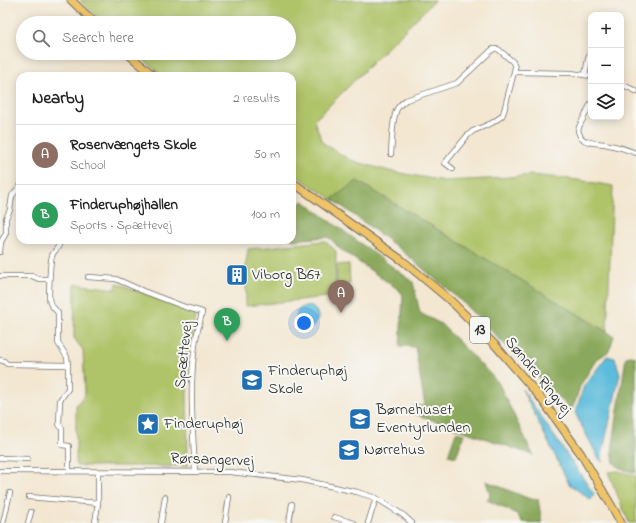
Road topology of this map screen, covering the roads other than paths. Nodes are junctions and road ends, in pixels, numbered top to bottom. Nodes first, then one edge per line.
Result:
1 (71, 0) edge
2 (88, 16) edge
3 (588, 59) edge
4 (135, 60) edge
5 (149, 72) edge
6 (515, 72) junction
7 (586, 75) joint
8 (624, 85) edge
9 (636, 90) edge
10 (588, 109) edge
11 (636, 153) edge
12 (391, 154) dead end
13 (453, 169) dead end
14 (296, 185) edge
15 (16, 191) edge
16 (60, 244) edge
17 (0, 252) edge
18 (0, 276) edge
19 (88, 277) dead end
20 (49, 279) junction
21 (0, 360) edge
22 (68, 365) junction
23 (0, 458) edge
24 (28, 459) dead end
25 (0, 471) edge
26 (69, 471) junction
27 (98, 472) junction
28 (195, 472) junction
29 (10, 493) dead end
30 (30, 497) dead end
31 (165, 497) dead end
32 (229, 497) dead end
33 (376, 498) junction
34 (98, 503) junction
35 (292, 504) dead end
36 (30, 512) dead end
37 (334, 517) dead end
38 (3, 523) edge
39 (28, 523) edge
40 (95, 523) edge
41 (161, 523) edge
42 (225, 523) edge
43 (289, 523) edge
44 (354, 523) edge
45 (368, 523) edge
46 (412, 523) edge
47 (621, 523) edge

1 - 2 main road
3 - 7 street
4 - 5 main road
6 - 7 street
6 - 12 street
6 - 13 street
8 - 9 street
10 - 11 street
14 - 47 main road, Søndre Ringvej / 13
15 - 17 street
16 - 20 street
18 - 20 street
19 - 28 street, Spættevej
20 - 22 street
21 - 22 street
22 - 26 street
23 - 24 street
25 - 26 street, Rørsangervej
26 - 27 street, Rørsangervej
27 - 28 street, Rørsangervej
27 - 34 street
28 - 33 street, Rørsangervej
29 - 38 street
30 - 34 street
31 - 41 street
32 - 42 street
33 - 45 street
33 - 46 street, Rørsangervej
34 - 40 street
35 - 43 street
36 - 39 street
37 - 44 street

